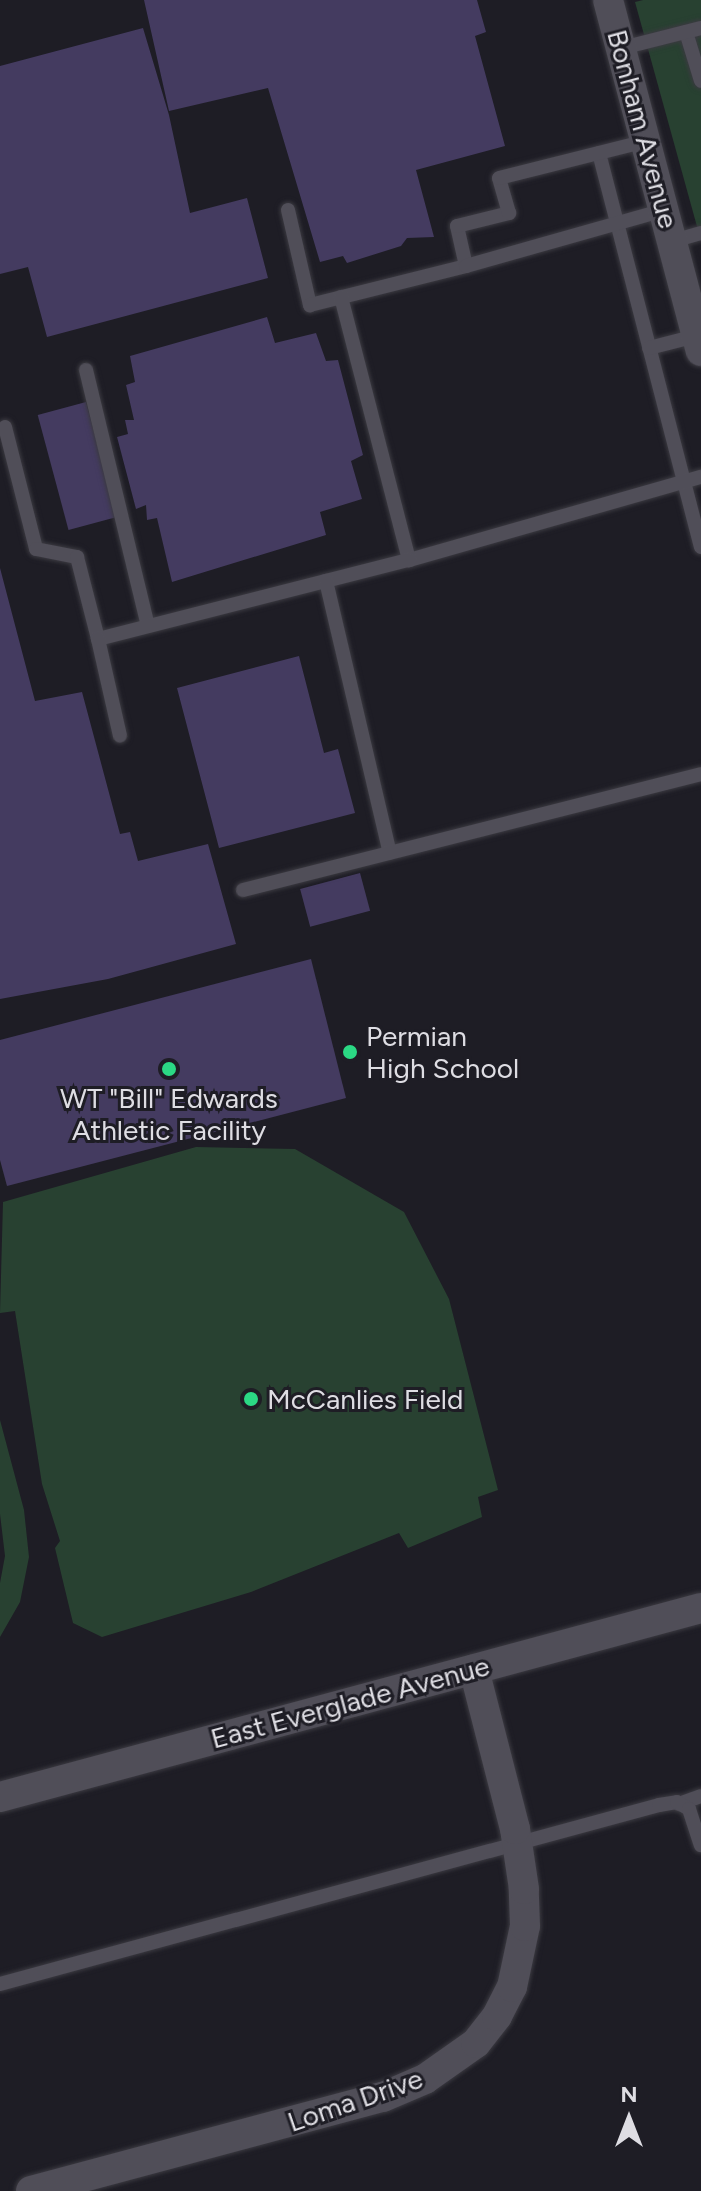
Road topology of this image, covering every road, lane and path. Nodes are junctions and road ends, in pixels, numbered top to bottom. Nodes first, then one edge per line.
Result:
1 (608, 0) edge
2 (694, 30) edge
3 (622, 48) junction
4 (701, 81) edge
5 (646, 141) junction
6 (599, 153) junction
7 (288, 210) dead end
8 (664, 210) junction
9 (617, 222) junction
10 (687, 237) edge
11 (466, 266) junction
12 (341, 297) junction
13 (698, 344) edge
14 (649, 348) junction
15 (86, 370) dead end
16 (5, 427) dead end
17 (701, 477) edge
18 (684, 481) junction
19 (701, 547) edge
20 (409, 560) junction
21 (326, 581) junction
22 (148, 626) junction
23 (98, 639) junction
24 (120, 736) dead end
25 (701, 774) edge
26 (390, 853) junction
27 (243, 890) dead end
28 (701, 1608) edge
29 (474, 1669) junction
30 (701, 1796) edge
31 (0, 1797) edge
32 (679, 1804) junction
33 (517, 1844) junction
34 (701, 1845) edge
35 (0, 1984) edge
36 (31, 2191) edge

1 - 3 street, Bonham Avenue
2 - 3 lane
2 - 4 lane
3 - 5 street, Bonham Avenue
5 - 6 lane
5 - 8 street, Bonham Avenue
6 - 9 lane
6 - 11 lane
7 - 12 lane
8 - 9 lane
8 - 10 street, Bonham Avenue
9 - 11 lane
9 - 14 lane
10 - 13 street, Bonham Avenue
11 - 12 lane
12 - 20 lane
13 - 14 lane
14 - 18 lane
15 - 22 lane
16 - 23 lane
17 - 18 lane
18 - 19 lane
18 - 20 lane
20 - 21 lane
21 - 22 lane
21 - 26 lane
22 - 23 lane
23 - 24 lane
25 - 26 lane
26 - 27 lane
28 - 29 street, East Everglade Avenue
29 - 31 street, East Everglade Avenue
29 - 33 street, Loma Drive
30 - 32 lane
32 - 33 lane
32 - 34 lane
33 - 35 lane
33 - 36 street, Loma Drive

